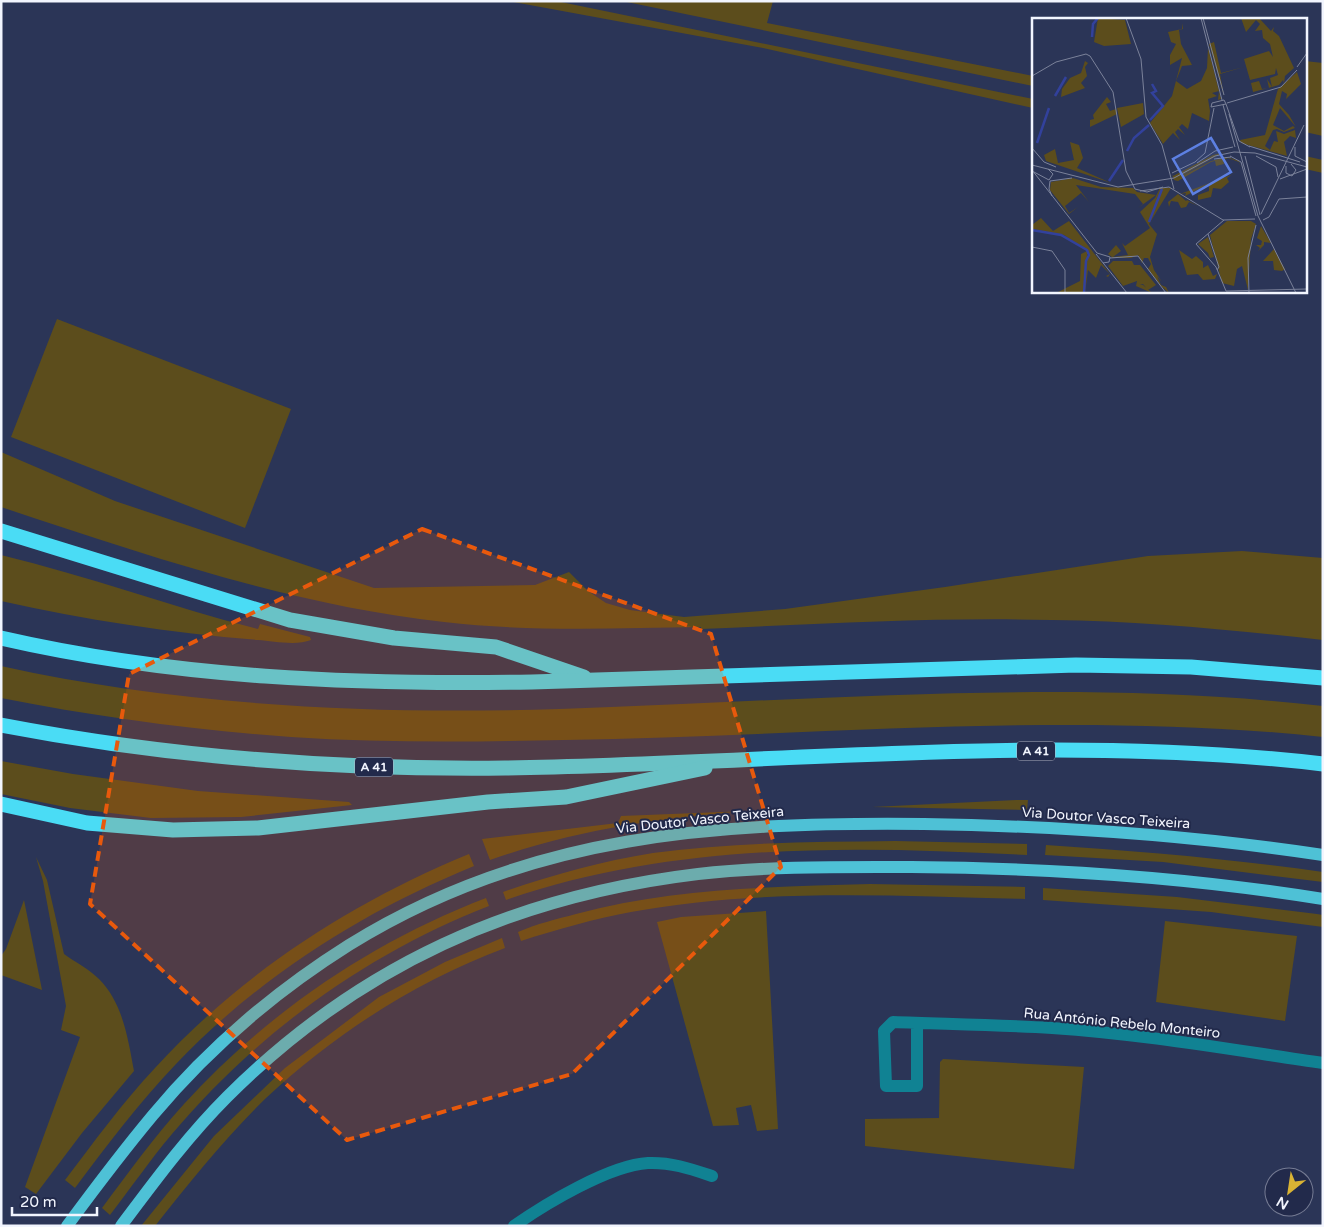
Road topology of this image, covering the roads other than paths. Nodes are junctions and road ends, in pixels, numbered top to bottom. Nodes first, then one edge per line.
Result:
1 (1, 531) edge
2 (1, 638) edge
3 (1323, 678) edge
4 (595, 680) junction
5 (1, 725) edge
6 (749, 760) junction
7 (1323, 764) edge
8 (1, 804) edge
9 (1323, 855) edge
10 (1323, 899) edge
11 (917, 1022) junction
12 (1323, 1063) edge
13 (712, 1176) dead end
14 (67, 1226) edge
15 (121, 1226) edge
16 (514, 1226) edge

1 - 4 highway
2 - 4 highway
3 - 4 highway
5 - 6 highway, A 41
6 - 7 highway, A 41
6 - 8 highway
9 - 14 main road, Via Doutor Vasco Teixeira
10 - 15 main road
11 - 11 street, Rua António Rebelo Monteiro
11 - 12 street, Rua António Rebelo Monteiro
13 - 16 street

